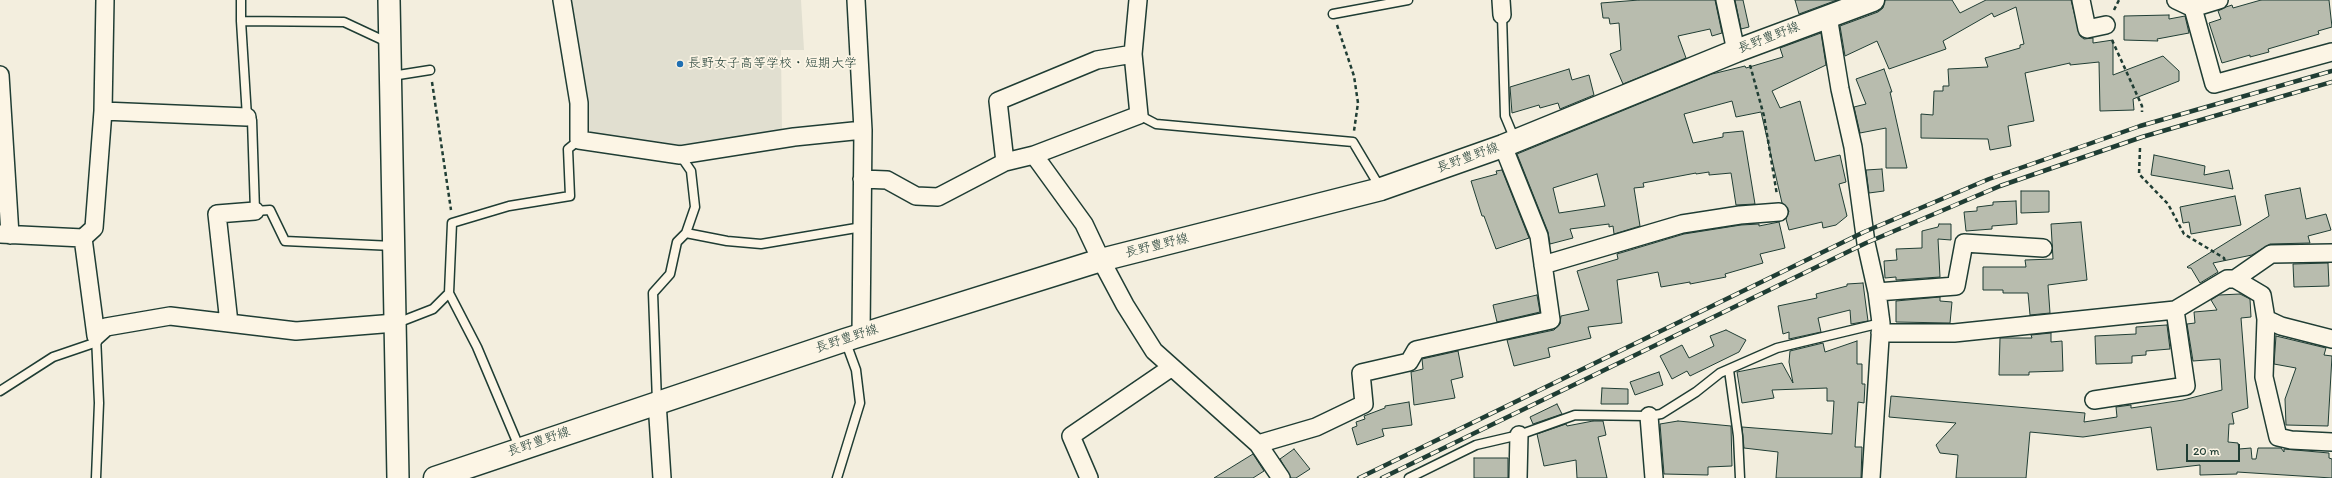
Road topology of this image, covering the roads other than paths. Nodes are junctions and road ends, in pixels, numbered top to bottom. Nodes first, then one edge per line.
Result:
1 (105, 0) edge
2 (241, 0) edge
3 (389, 0) edge
4 (562, 0) edge
5 (856, 0) edge
6 (1138, 0) edge
7 (1408, 0) edge
8 (1725, 0) edge
9 (1873, 0) edge
10 (2081, 0) edge
11 (2176, 0) edge
12 (2219, 0) edge
13 (1502, 8) edge
14 (2193, 8) junction
15 (1333, 14) road end
16 (1828, 16) junction
17 (241, 21) junction
18 (2106, 25) road end
19 (390, 43) junction
20 (1741, 49) junction
21 (2332, 52) edge
22 (1133, 54) junction
23 (430, 70) road end
24 (0, 75) edge
25 (392, 76) junction
26 (103, 112) junction
27 (1139, 115) junction
28 (247, 116) junction
29 (863, 130) junction
30 (579, 140) junction
31 (1509, 143) junction
32 (680, 155) junction
33 (1034, 156) junction
34 (1005, 162) junction
35 (862, 179) junction
36 (1381, 189) junction
37 (255, 211) junction
38 (1779, 212) road end
39 (862, 227) junction
40 (686, 233) junction
41 (5, 234) edge
42 (82, 238) junction
43 (394, 246) junction
44 (2043, 248) dead end
45 (2332, 253) edge
46 (1101, 260) junction
47 (1543, 265) junction
48 (2231, 279) junction
49 (1877, 292) junction
50 (449, 293) junction
51 (2175, 310) junction
52 (2266, 319) junction
53 (229, 323) junction
54 (395, 324) junction
55 (1880, 328) junction
56 (853, 337) junction
57 (96, 339) junction
58 (2332, 339) edge
59 (1172, 367) junction
60 (1729, 370) junction
61 (0, 391) edge
62 (2094, 400) dead end
63 (657, 402) junction
64 (1649, 416) junction
65 (1519, 435) junction
66 (2332, 442) edge
67 (1258, 444) junction
68 (520, 449) junction
69 (96, 478) edge
70 (398, 478) edge
71 (435, 478) edge
72 (662, 478) edge
73 (837, 478) edge
74 (1089, 478) edge
75 (1281, 478) edge
76 (1409, 478) edge
77 (1518, 478) edge
78 (1654, 478) edge
79 (1740, 478) edge
80 (1871, 478) edge

1 - 26 street
2 - 17 lane
3 - 19 street
4 - 30 street
5 - 29 street
6 - 22 street
7 - 15 lane
8 - 20 street
9 - 16 main road, 長野豊野線
10 - 18 street
11 - 14 street
12 - 14 street
13 - 31 lane
14 - 21 street
16 - 20 main road, 長野豊野線
16 - 49 street
17 - 19 lane
17 - 28 lane
19 - 25 street
20 - 31 main road, 長野豊野線
22 - 27 street
22 - 34 street
23 - 25 lane
24 - 41 street
25 - 43 street
26 - 28 street
26 - 42 street
27 - 33 street
27 - 36 lane
28 - 37 lane
29 - 32 street
29 - 35 street
30 - 32 street
30 - 50 lane
31 - 36 main road, 長野豊野線
31 - 47 street
32 - 40 lane
33 - 34 street
33 - 46 street
34 - 35 street
35 - 39 street
36 - 46 main road, 長野豊野線
37 - 43 lane
37 - 53 street
38 - 47 street
39 - 40 lane
39 - 56 street
40 - 63 lane
41 - 42 street
42 - 57 street
43 - 54 street
44 - 49 street
45 - 48 street
46 - 56 main road, 長野豊野線
46 - 59 street
47 - 67 street
48 - 51 street
48 - 52 street
49 - 55 street
50 - 54 lane
50 - 68 lane
51 - 55 street
51 - 62 street
52 - 58 street
52 - 66 street
53 - 54 street
53 - 57 street
54 - 70 street
55 - 60 lane
55 - 80 street
56 - 63 main road, 長野豊野線
56 - 73 lane
57 - 61 lane
57 - 69 lane
59 - 67 street
59 - 74 street
60 - 64 lane
60 - 79 lane
63 - 68 main road, 長野豊野線
63 - 72 street
64 - 65 lane
64 - 78 street
65 - 76 lane
65 - 77 street
67 - 75 street
68 - 71 main road, 長野豊野線

